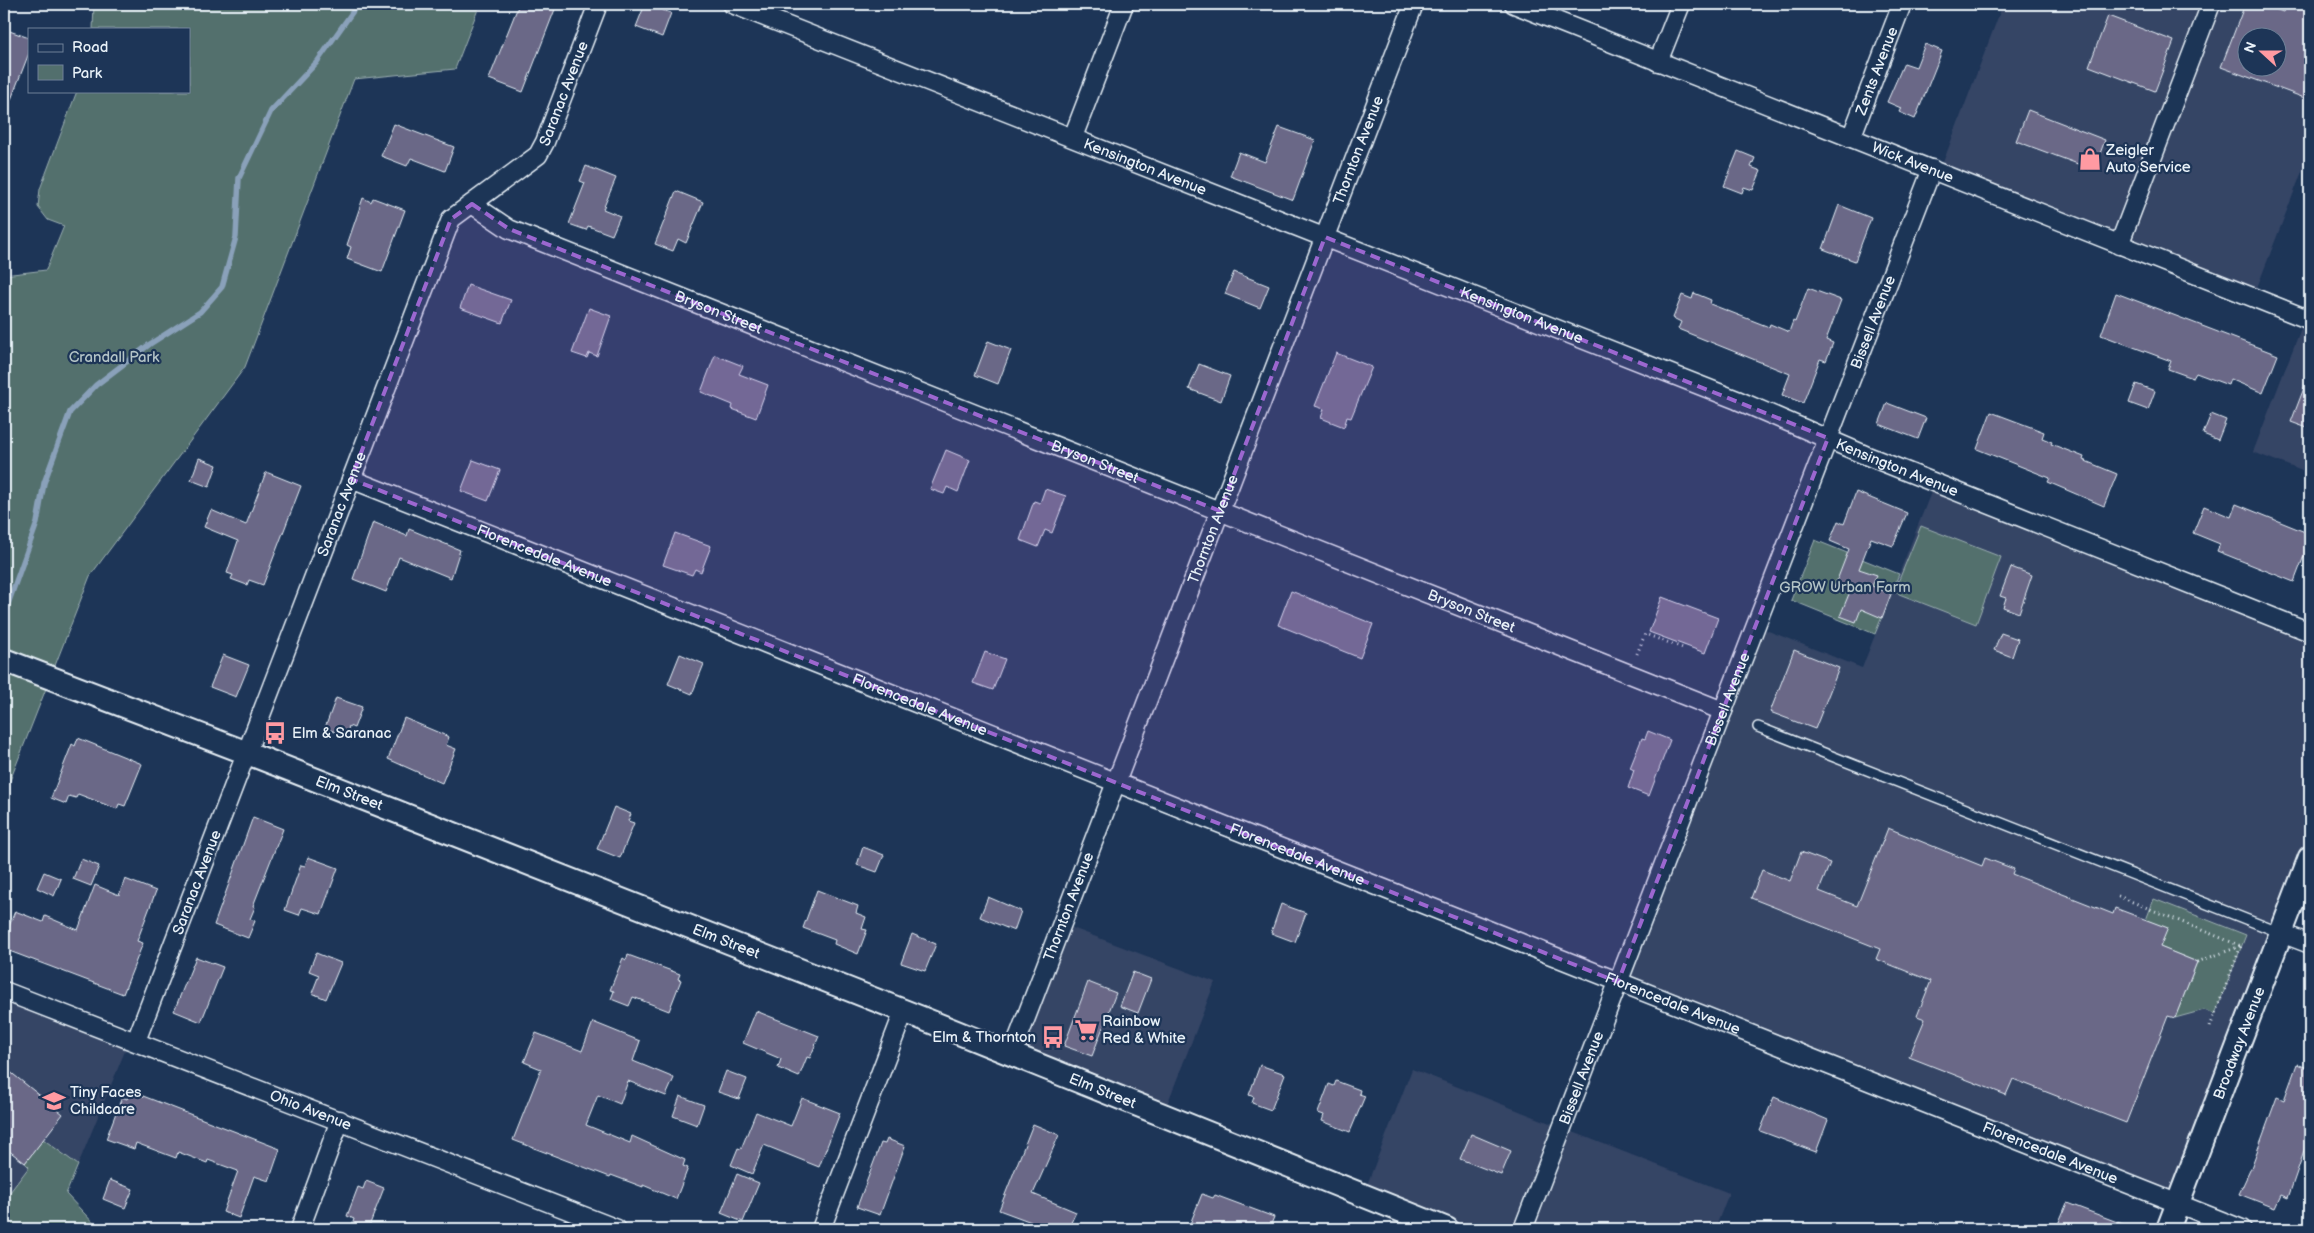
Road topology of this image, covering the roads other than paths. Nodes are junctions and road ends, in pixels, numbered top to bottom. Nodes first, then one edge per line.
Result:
1 (598, 4) edge
2 (732, 4) edge
3 (1124, 4) edge
4 (1414, 4) edge
5 (1514, 4) edge
6 (1681, 4) edge
7 (1902, 4) edge
8 (2210, 4) edge
9 (1658, 62) junction
10 (1073, 137) junction
11 (1851, 138) junction
12 (1932, 169) junction
13 (472, 204) junction
14 (1325, 237) junction
15 (2119, 245) junction
16 (2310, 320) edge
17 (1828, 438) junction
18 (351, 479) junction
19 (1220, 511) junction
20 (2310, 632) edge
21 (4, 660) edge
22 (1723, 711) junction
23 (1758, 727) dead end
24 (246, 753) junction
25 (1117, 782) junction
26 (2310, 857) edge
27 (2281, 933) junction
28 (2310, 944) edge
29 (1618, 982) junction
30 (4, 991) edge
31 (904, 1011) junction
32 (136, 1041) junction
33 (1012, 1054) junction
34 (340, 1120) junction
35 (2177, 1204) junction
36 (300, 1229) edge
37 (617, 1229) edge
38 (821, 1229) edge
39 (1447, 1229) edge
40 (1523, 1229) edge
41 (2168, 1229) edge
42 (2242, 1229) edge

1 - 13 street, Saranac Avenue
2 - 10 street, Kensington Avenue
3 - 10 street
4 - 14 street, Thornton Avenue
5 - 9 street, Wick Avenue
6 - 9 street
7 - 11 street, Zents Avenue
8 - 15 street
9 - 11 street, Wick Avenue
10 - 14 street, Kensington Avenue
11 - 12 street, Wick Avenue
12 - 15 street, Wick Avenue
12 - 17 street, Bissell Avenue
13 - 18 street, Saranac Avenue
13 - 19 street, Bryson Street
14 - 17 street, Kensington Avenue
14 - 19 street, Thornton Avenue
15 - 16 street, Wick Avenue
17 - 20 street, Kensington Avenue
17 - 22 street, Bissell Avenue
18 - 24 street, Saranac Avenue
18 - 25 street, Florencedale Avenue
19 - 22 street, Bryson Street
19 - 25 street, Thornton Avenue
21 - 24 street, Elm Street
22 - 29 street, Bissell Avenue
23 - 27 lane
24 - 31 street, Elm Street
24 - 32 street, Saranac Avenue
25 - 29 street, Florencedale Avenue
25 - 33 street, Thornton Avenue
26 - 27 street, Broadway Avenue
27 - 28 street
27 - 35 street, Broadway Avenue
29 - 35 street, Florencedale Avenue
29 - 40 street, Bissell Avenue
30 - 32 street, Ohio Avenue
31 - 33 street, Elm Street
31 - 38 street
32 - 34 street, Ohio Avenue
33 - 39 street, Elm Street
34 - 36 street
34 - 37 street, Ohio Avenue
35 - 41 street, Broadway Avenue
35 - 42 street, Florencedale Avenue

